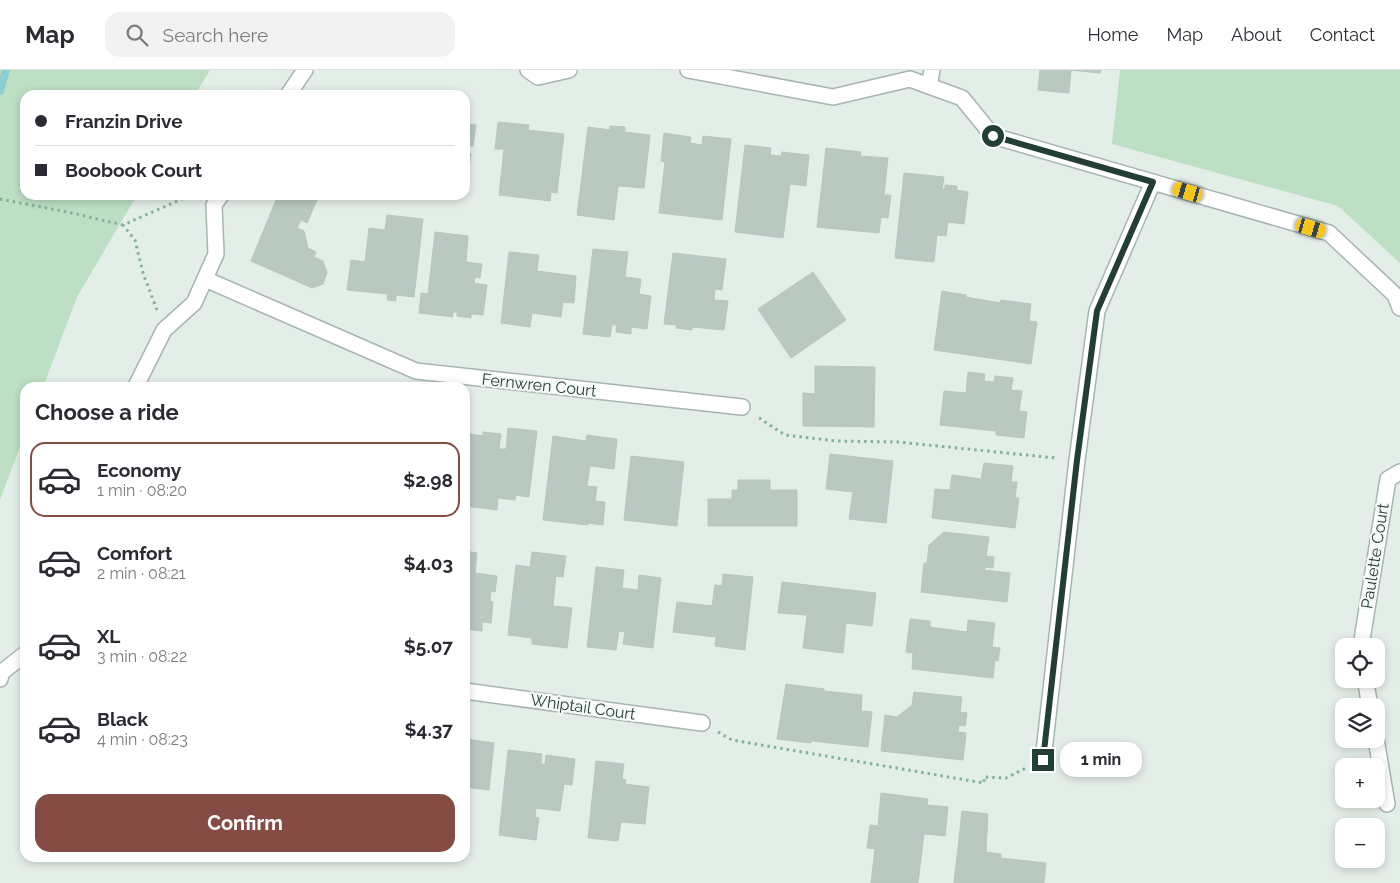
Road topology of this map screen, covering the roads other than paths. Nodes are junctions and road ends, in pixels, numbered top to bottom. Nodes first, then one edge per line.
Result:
1 (305, 70) edge
2 (528, 70) edge
3 (569, 70) edge
4 (688, 70) edge
5 (932, 70) edge
6 (929, 86) junction
7 (291, 90) edge
8 (1153, 182) junction
9 (218, 200) edge
10 (205, 279) junction
11 (1400, 308) edge
12 (138, 382) edge
13 (742, 406) road end
14 (1400, 472) edge
15 (1362, 638) edge
16 (20, 658) edge
17 (0, 679) edge
18 (470, 692) edge
19 (702, 723) road end
20 (1378, 748) edge
21 (1043, 760) road end
22 (1387, 804) dead end

1 - 7 street
2 - 3 street
4 - 6 street
5 - 6 street
6 - 8 street
8 - 11 street
8 - 21 street
9 - 10 street
10 - 12 street
10 - 13 street, Fernwren Court
14 - 15 street, Paulette Court
16 - 17 street
18 - 19 street, Whiptail Court
20 - 22 street

